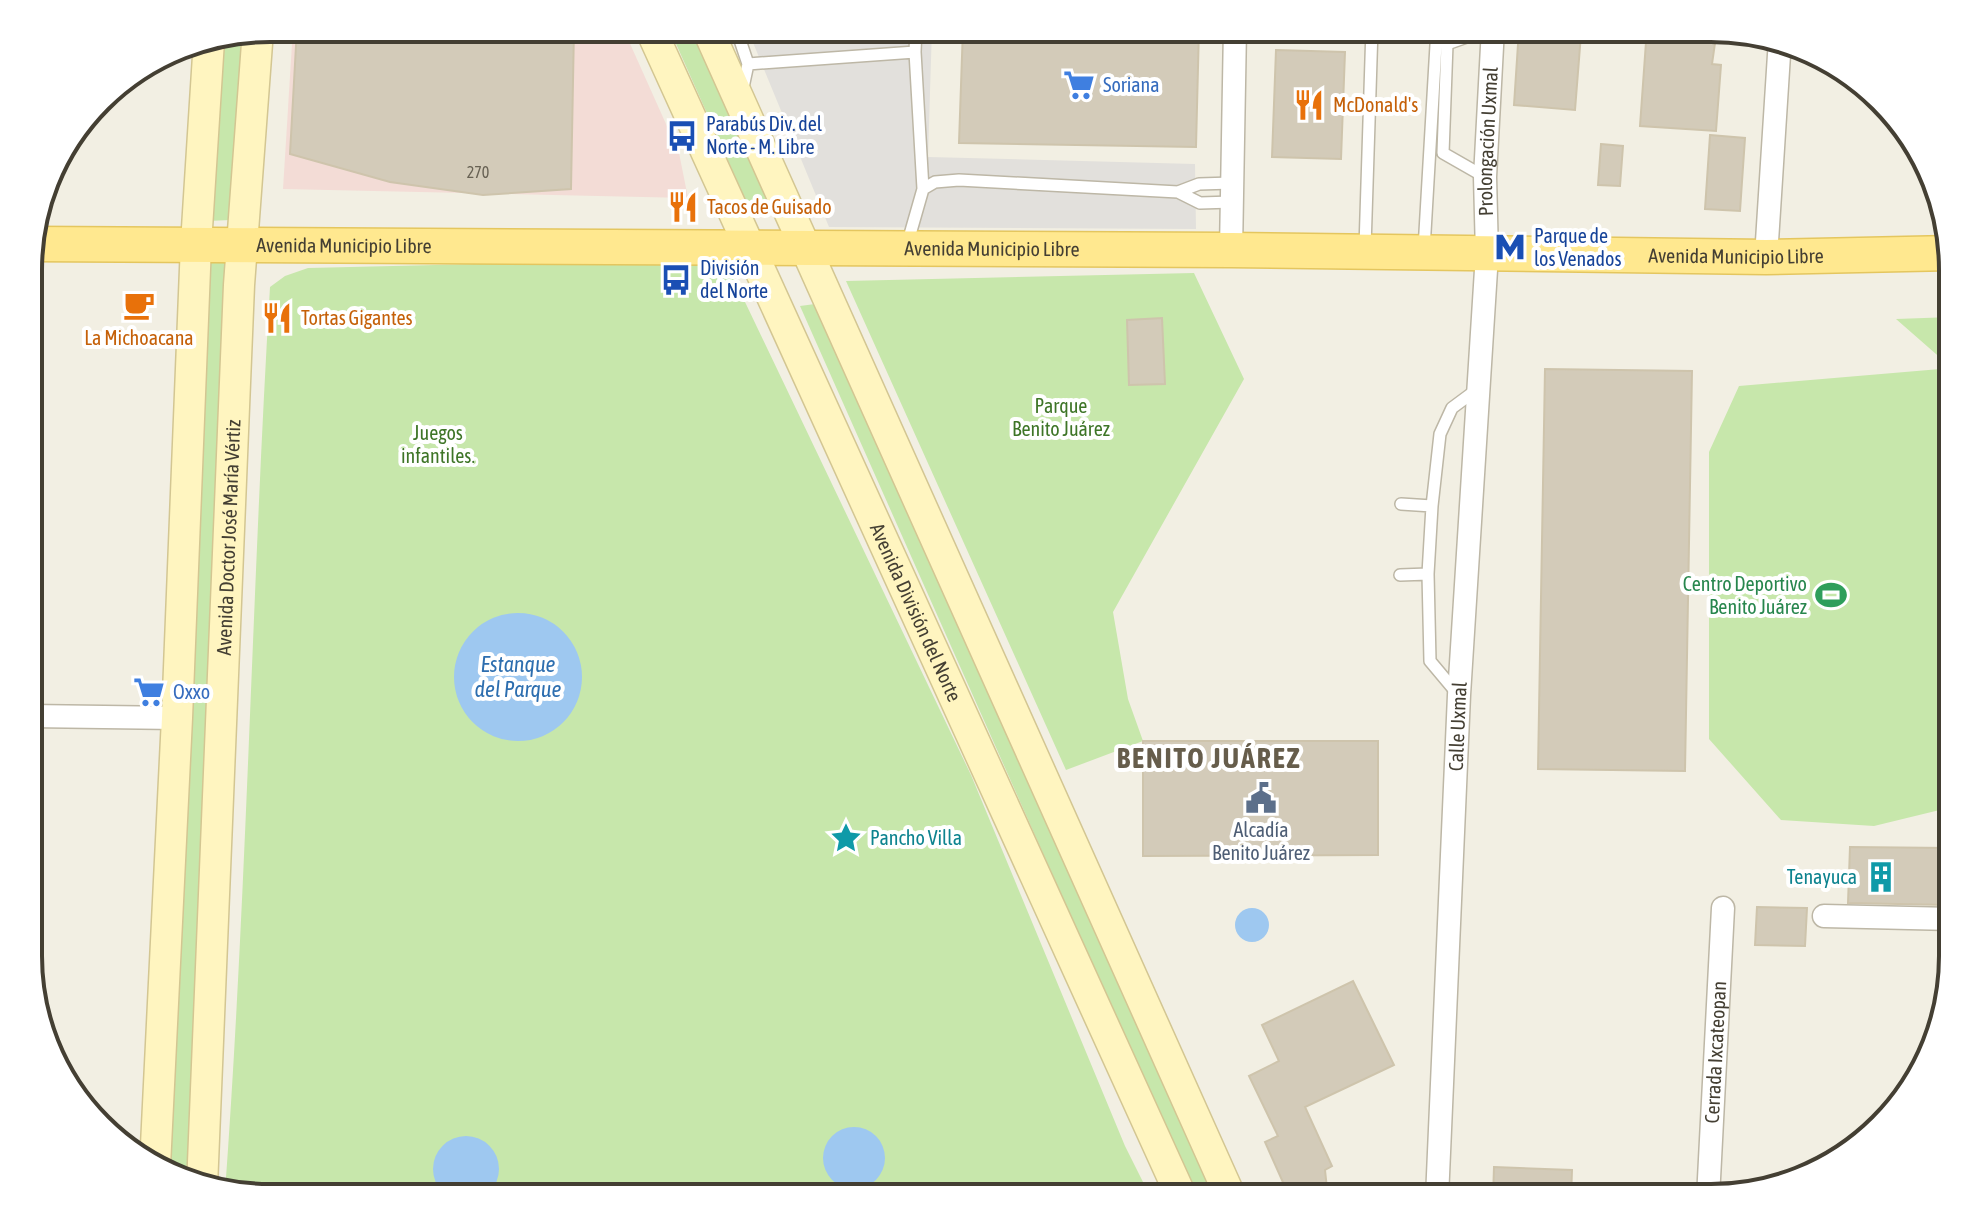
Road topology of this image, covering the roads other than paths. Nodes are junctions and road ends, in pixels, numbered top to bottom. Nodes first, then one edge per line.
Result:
1 (257, 42) edge
2 (656, 42) edge
3 (713, 42) edge
4 (741, 42) edge
5 (915, 42) edge
6 (1235, 42) edge
7 (1372, 42) edge
8 (1440, 42) edge
9 (1440, 42) edge
10 (1491, 42) edge
11 (208, 51) edge
12 (915, 52) junction
13 (1779, 53) edge
14 (748, 64) junction
15 (739, 100) junction
16 (1443, 153) junction
17 (1429, 158) junction
18 (1485, 177) junction
19 (923, 189) junction
20 (1178, 192) junction
21 (1232, 192) junction
22 (44, 244) edge
23 (196, 244) junction
24 (242, 244) junction
25 (750, 246) junction
26 (806, 247) junction
27 (906, 247) junction
28 (1231, 250) junction
29 (1365, 252) junction
30 (1423, 253) junction
31 (1939, 253) edge
32 (1487, 254) junction
33 (1766, 257) junction
34 (1480, 388) junction
35 (1401, 504) dead end
36 (1432, 506) junction
37 (1428, 574) junction
38 (1400, 575) dead end
39 (1459, 695) junction
40 (42, 716) edge
41 (177, 718) junction
42 (1723, 908) dead end
43 (1824, 916) dead end
44 (1939, 919) edge
45 (156, 1153) edge
46 (203, 1173) edge
47 (1176, 1184) edge
48 (1225, 1184) edge
49 (1438, 1184) edge
50 (1709, 1184) edge

1 - 24 main road, Avenida Doctor José María Vértiz
2 - 25 main road, Avenida División del Norte
3 - 15 main road
4 - 14 lane
5 - 12 lane
6 - 21 street
7 - 29 lane
8 - 16 lane
9 - 17 lane
10 - 18 street, Prolongación Uxmal
11 - 23 main road
12 - 14 lane
12 - 19 lane
13 - 33 street
14 - 15 lane
15 - 26 main road
16 - 17 lane
16 - 18 lane
17 - 30 lane
18 - 32 street, Prolongación Uxmal
19 - 20 lane
19 - 27 lane
20 - 21 lane
20 - 21 lane
21 - 28 street
22 - 23 main road, Avenida Municipio Libre
23 - 24 main road, Avenida Municipio Libre
23 - 41 main road
24 - 25 main road, Avenida Municipio Libre
24 - 46 main road, Avenida Doctor José María Vértiz
25 - 26 main road, Avenida Municipio Libre
25 - 47 main road, Avenida División del Norte
26 - 27 main road, Avenida Municipio Libre
26 - 48 main road
27 - 28 main road, Avenida Municipio Libre
28 - 29 main road, Avenida Municipio Libre
29 - 30 main road, Avenida Municipio Libre
30 - 32 main road, Avenida Municipio Libre
31 - 33 main road, Avenida Municipio Libre
32 - 33 main road, Avenida Municipio Libre
32 - 34 street, Calle Uxmal
34 - 36 lane
34 - 39 street, Calle Uxmal
35 - 36 lane
36 - 37 lane
37 - 38 lane
37 - 39 lane
39 - 49 street, Calle Uxmal
40 - 41 street
41 - 45 main road
42 - 50 street, Cerrada Ixcateopan
43 - 44 street

